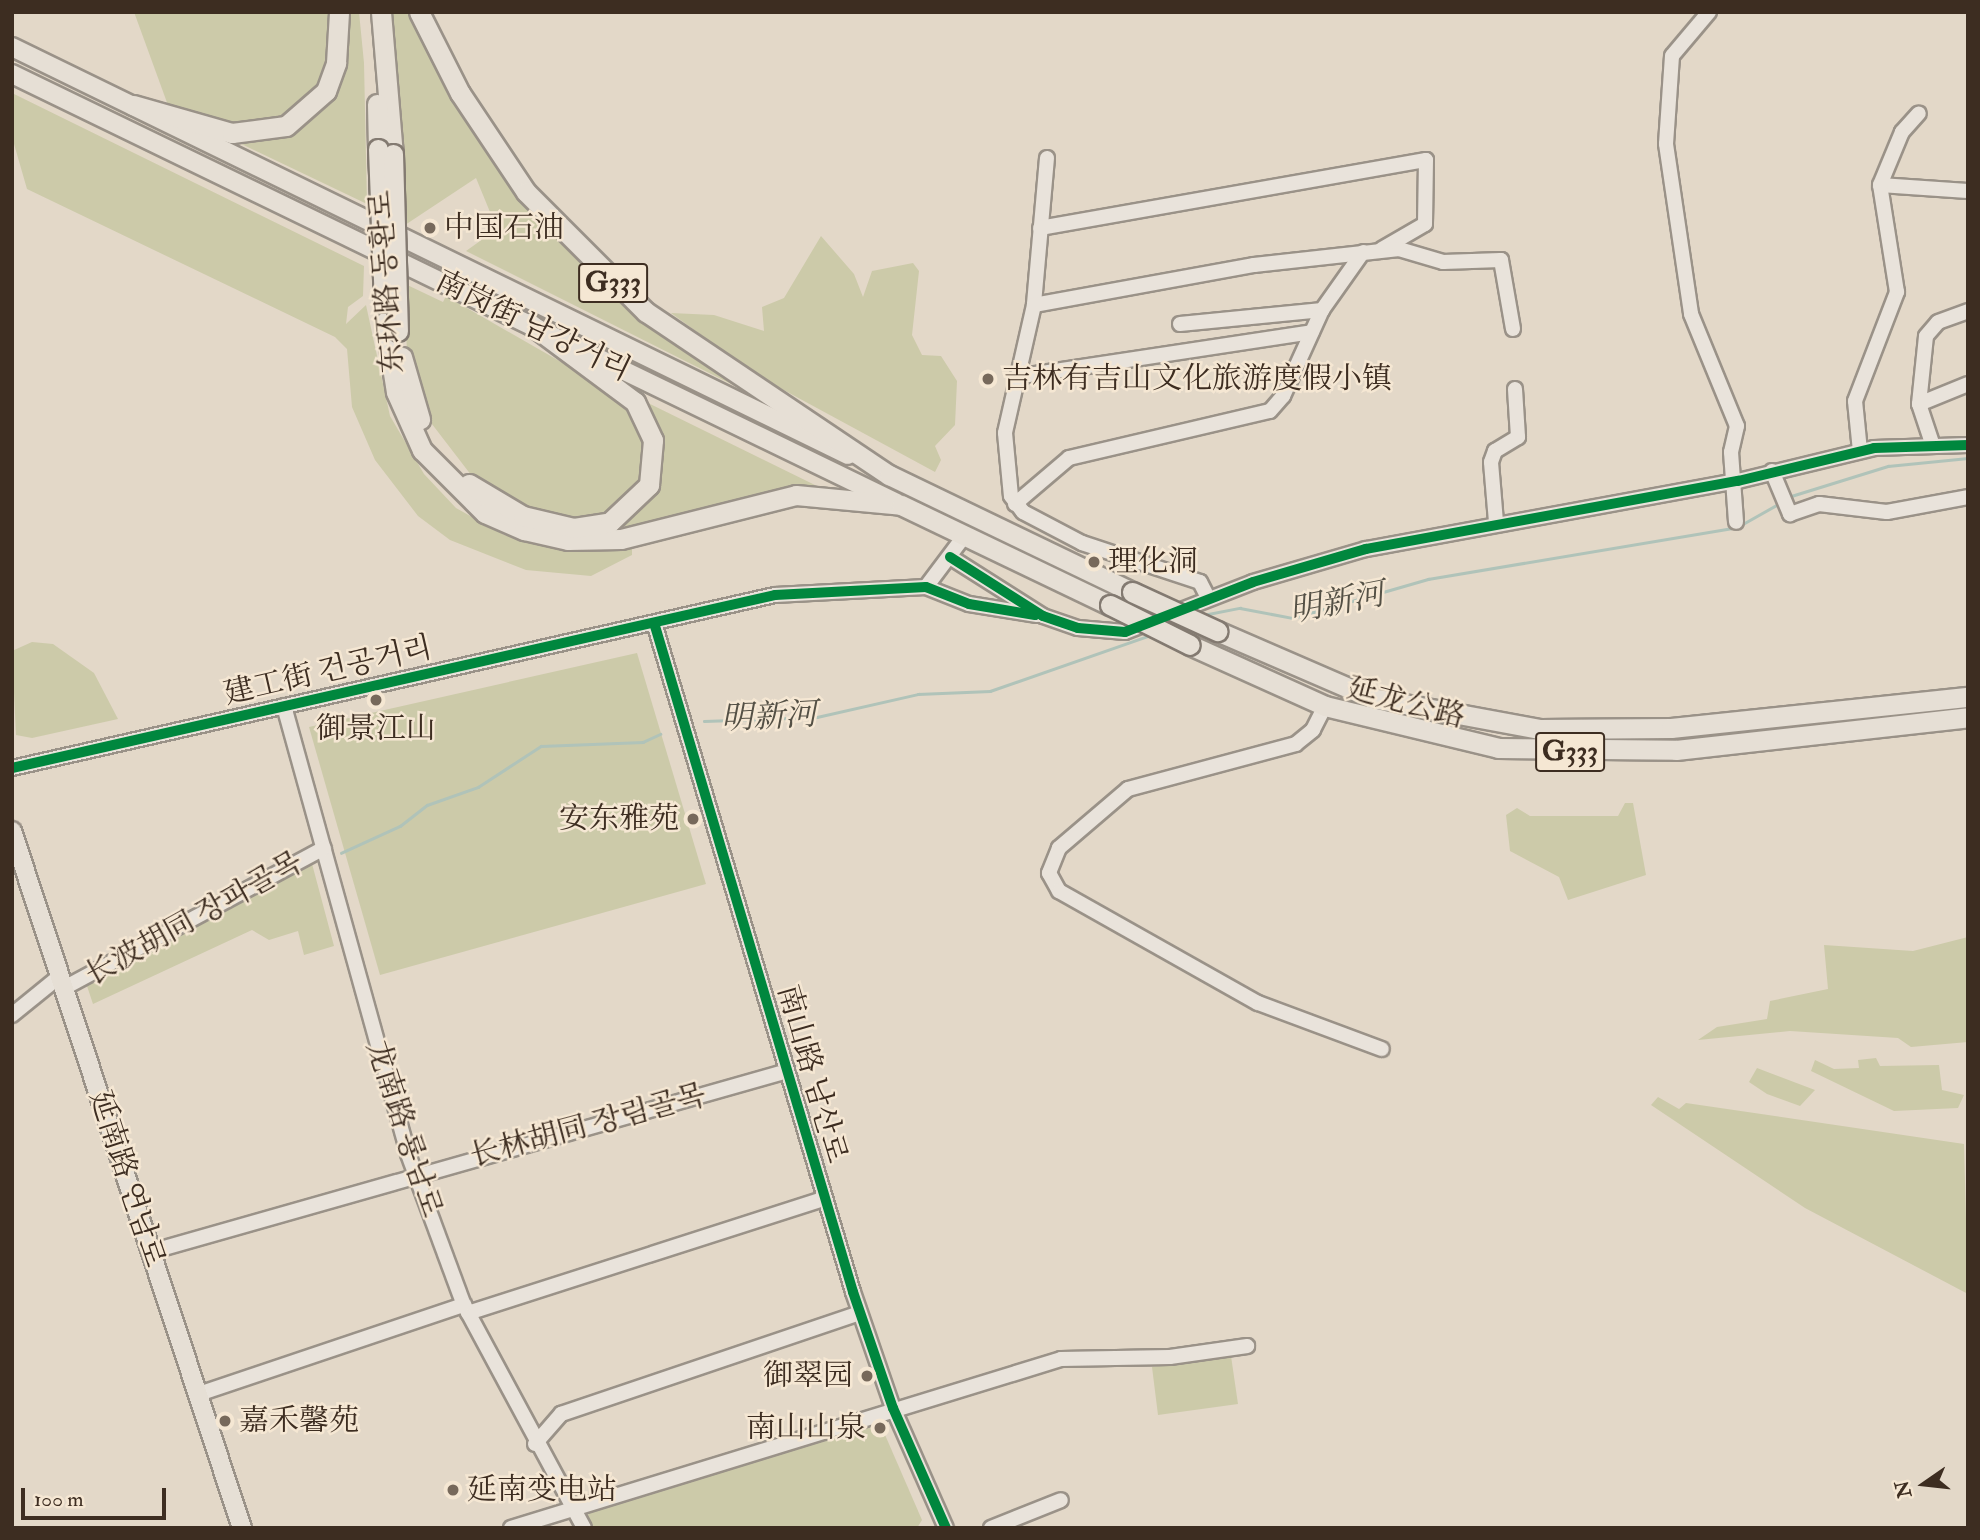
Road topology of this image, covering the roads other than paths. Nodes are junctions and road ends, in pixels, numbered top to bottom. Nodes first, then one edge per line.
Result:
1 (338, 12) edge
2 (369, 12) edge
3 (381, 12) edge
4 (419, 12) edge
5 (1709, 12) edge
6 (12, 47) edge
7 (12, 74) edge
8 (133, 105) junction
9 (1919, 113) dead end
10 (385, 151) junction
11 (1046, 158) dead end
12 (1880, 185) junction
13 (1968, 191) edge
14 (1040, 228) junction
15 (1382, 249) junction
16 (1363, 252) junction
17 (1034, 305) junction
18 (1322, 310) junction
19 (1968, 311) edge
20 (529, 323) junction
21 (1180, 324) dead end
22 (392, 326) junction
23 (1513, 329) dead end
24 (1312, 332) junction
25 (1022, 376) junction
26 (1968, 384) edge
27 (1515, 389) dead end
28 (1919, 404) junction
29 (1968, 445) edge
30 (1933, 446) junction
31 (1860, 450) junction
32 (1772, 471) junction
33 (889, 475) junction
34 (1738, 481) junction
35 (1968, 498) edge
36 (1016, 504) junction
37 (901, 505) junction
38 (1496, 522) junction
39 (1736, 522) dead end
40 (965, 535) junction
41 (1082, 542) junction
42 (950, 557) junction
43 (1072, 563) junction
44 (926, 587) junction
45 (1208, 598) junction
46 (1043, 616) junction
47 (655, 626) junction
48 (1968, 697) edge
49 (284, 706) junction
50 (1325, 706) junction
51 (1968, 717) edge
52 (12, 768) edge
53 (12, 831) edge
54 (324, 848) junction
55 (62, 982) junction
56 (12, 1015) edge
57 (1382, 1049) dead end
58 (784, 1072) junction
59 (416, 1174) junction
60 (823, 1199) junction
61 (150, 1252) junction
62 (466, 1309) junction
63 (859, 1313) junction
64 (1247, 1346) dead end
65 (200, 1394) junction
66 (893, 1408) junction
67 (535, 1444) junction
68 (1061, 1500) dead end
69 (576, 1508) junction
70 (242, 1528) edge
71 (511, 1528) edge
72 (584, 1528) edge
73 (946, 1528) edge
74 (990, 1528) edge

1 - 8 highway
2 - 10 highway, 东环路 동환로
3 - 10 highway
4 - 33 highway, G333
5 - 34 street
6 - 8 main road, 南岗街 남강거리
7 - 20 main road, 南岗街 남강거리
8 - 33 main road, 南岗街 남강거리
9 - 12 street
10 - 22 highway, bridge
11 - 14 street
12 - 13 street
12 - 31 street
14 - 15 street
14 - 17 street
15 - 16 street
15 - 23 street
16 - 17 street
16 - 18 street
17 - 25 street
18 - 21 street
18 - 24 street
19 - 28 street
20 - 22 highway
20 - 37 main road, 南岗街 남강거리
22 - 37 highway, 东环路 동환로 / G333
24 - 25 street
24 - 36 street
25 - 36 street
26 - 28 street
27 - 38 street
28 - 30 street
29 - 30 street
30 - 31 street
31 - 32 street
32 - 34 street
32 - 35 street
33 - 43 highway, 延龙公路 / G333
34 - 38 street
34 - 39 street
36 - 41 street
37 - 40 highway, 延龙公路 / G333
38 - 45 street
40 - 42 street
40 - 50 highway, 延龙公路 / G333, bridge
41 - 43 street
41 - 45 street
42 - 44 street
42 - 46 street
43 - 48 highway, 延龙公路 / G333, bridge
44 - 46 street
44 - 47 street, 建工街 건공거리
45 - 46 street
47 - 49 street, 建工街 건공거리
47 - 58 street, 南山路 남산로
49 - 52 street, 建工街 건공거리
49 - 54 street, 龙南路 룡남로
50 - 51 highway, 延龙公路 / G333
50 - 57 street
53 - 55 main road, 延南路 연남로
54 - 55 street, 长波胡同 장파골목
54 - 59 street, 龙南路 룡남로
55 - 56 street, 长波胡同 장파골목
55 - 61 main road, 延南路 연남로
58 - 59 street, 长林胡同 장림골목
58 - 60 street, 南山路 남산로
59 - 61 street, 长林胡同 장림골목
59 - 62 street, 龙南路 룡남로
60 - 62 street
60 - 63 street, 南山路 남산로
61 - 65 main road, 延南路 연남로
62 - 65 street
62 - 67 street, 龙南路 룡남로
63 - 66 street, 南山路 남산로
63 - 67 street
64 - 66 street
65 - 70 main road, 延南路 연남로
66 - 69 street
66 - 73 street, 南山路 남산로
67 - 69 street, 龙南路 룡남로
68 - 74 street
69 - 71 street
69 - 72 street, 龙南路 룡남로

